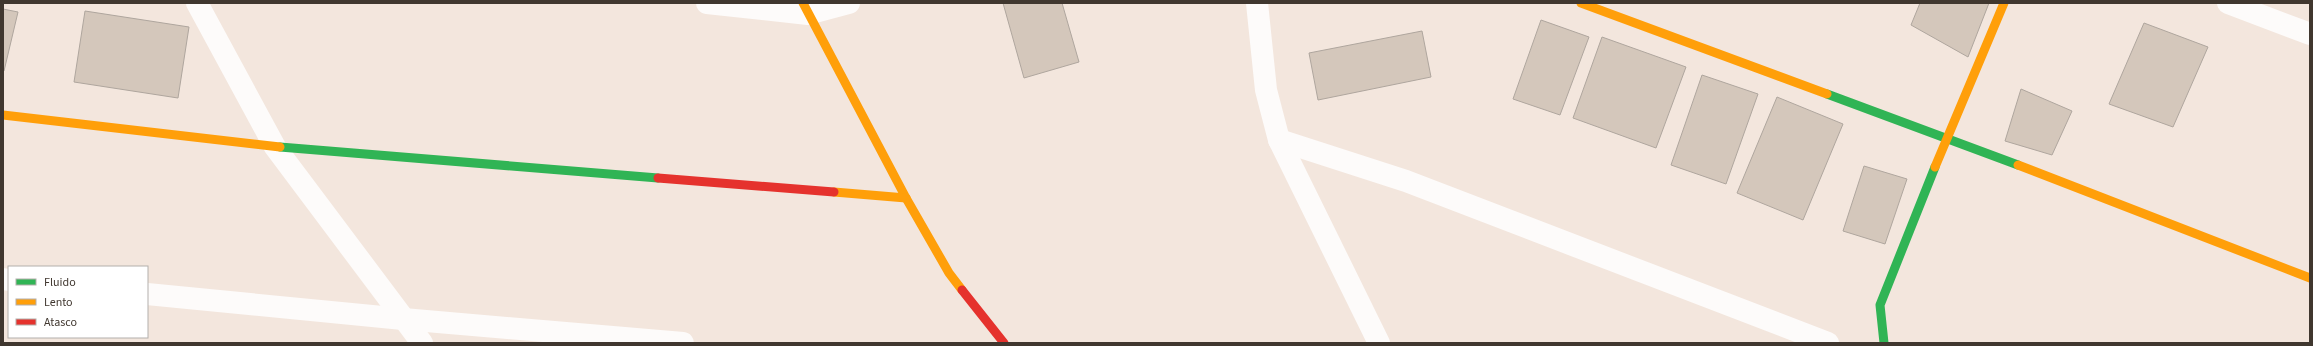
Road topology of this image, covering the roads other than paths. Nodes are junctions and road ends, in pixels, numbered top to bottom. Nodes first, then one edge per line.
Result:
1 (197, 3) edge
2 (707, 3) edge
3 (849, 3) edge
4 (1257, 3) edge
5 (1581, 3) edge
6 (2004, 3) edge
7 (2228, 3) edge
8 (805, 9) edge
9 (2310, 34) edge
10 (3, 115) edge
11 (1946, 138) junction
12 (1279, 140) junction
13 (275, 147) junction
14 (906, 198) junction
15 (2310, 278) edge
16 (148, 294) edge
17 (403, 319) junction
18 (422, 343) edge
19 (683, 343) edge
20 (1004, 343) edge
21 (1379, 343) edge
22 (1828, 343) edge
23 (1884, 343) edge

1 - 13 street
2 - 8 street
3 - 8 street
4 - 12 street
5 - 11 street
6 - 11 street
7 - 9 street
8 - 14 street
10 - 13 street
11 - 15 street
11 - 23 street
12 - 21 street
12 - 22 street
13 - 14 street
13 - 17 street
14 - 20 street
16 - 17 street
17 - 18 street
17 - 19 street

